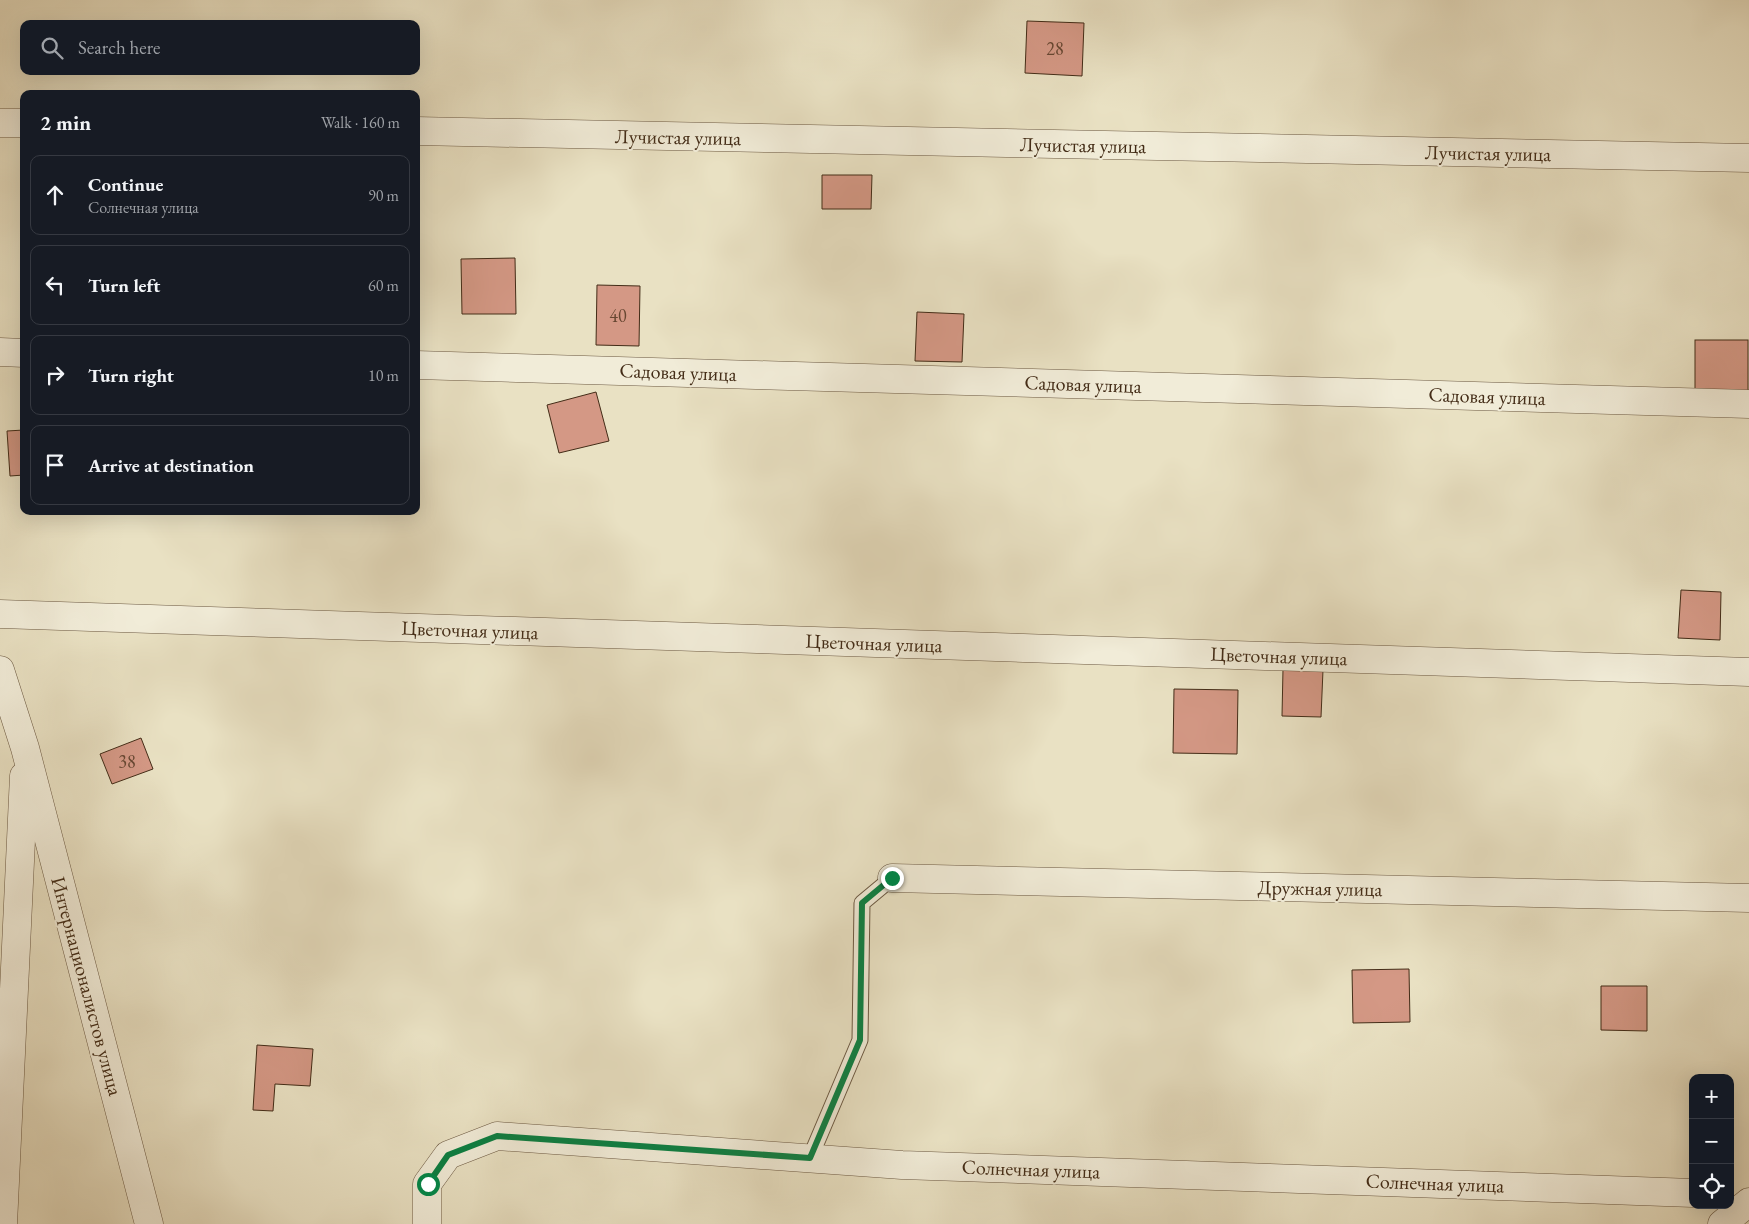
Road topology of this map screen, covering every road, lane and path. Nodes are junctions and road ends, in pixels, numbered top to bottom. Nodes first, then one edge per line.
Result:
1 (0, 123) edge
2 (20, 124) edge
3 (420, 131) edge
4 (1749, 158) edge
5 (0, 352) edge
6 (20, 353) edge
7 (420, 365) edge
8 (1749, 404) edge
9 (0, 614) edge
10 (0, 670) edge
11 (1749, 672) edge
12 (26, 748) junction
13 (892, 878) joint
14 (1749, 898) edge
15 (810, 1158) junction
16 (1689, 1192) edge
17 (1734, 1194) edge
18 (1749, 1194) edge
19 (1749, 1202) edge
20 (3, 1224) edge
21 (149, 1224) edge
22 (427, 1224) edge
23 (1722, 1224) edge

1 - 2 street
3 - 4 street, Лучистая улица
5 - 6 street
7 - 8 street, Садовая улица
9 - 11 street, Цветочная улица
10 - 12 street, Интернационалистов улица
12 - 20 street
12 - 21 street, Интернационалистов улица
13 - 14 street, Дружная улица
13 - 15 lane
15 - 16 street, Солнечная улица
15 - 22 street, Солнечная улица
17 - 18 street
19 - 23 street

